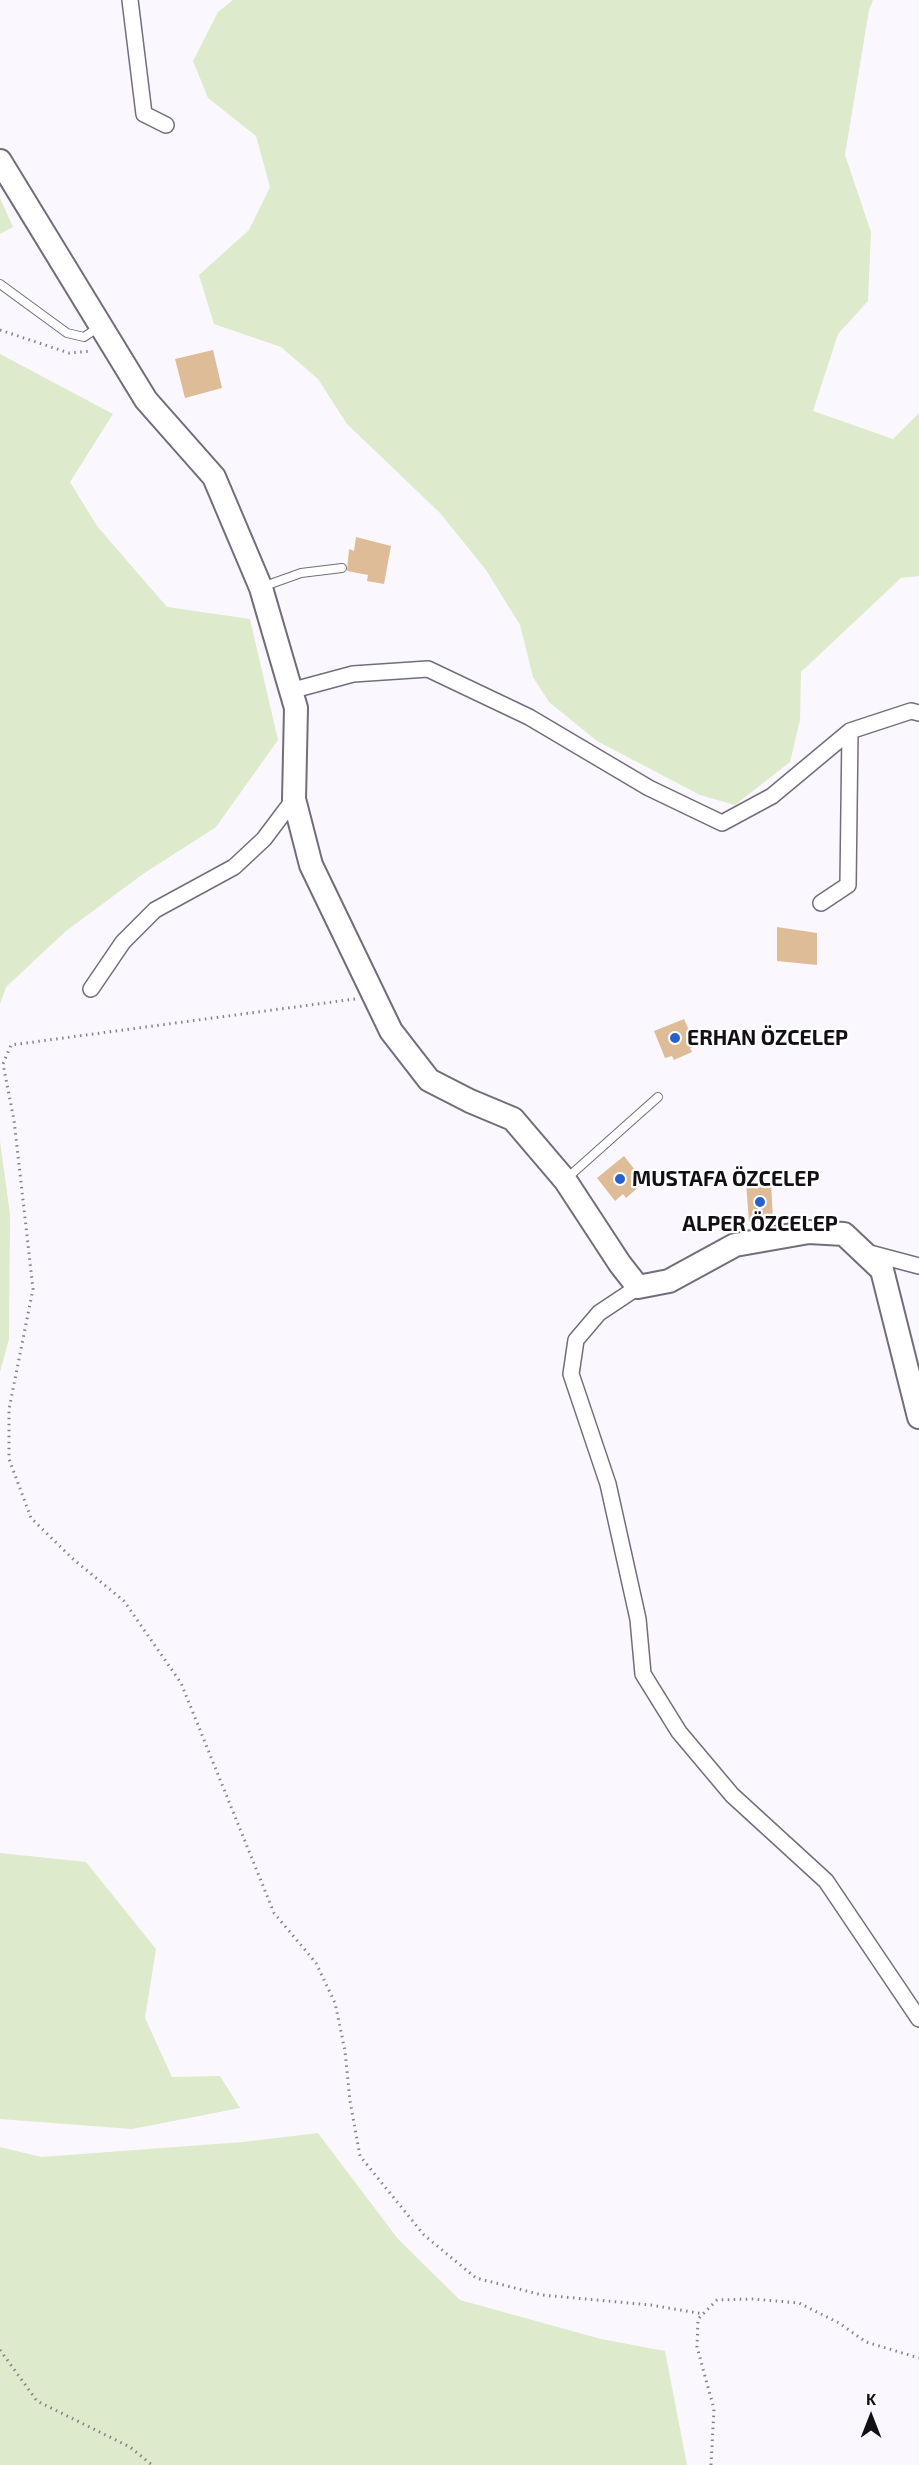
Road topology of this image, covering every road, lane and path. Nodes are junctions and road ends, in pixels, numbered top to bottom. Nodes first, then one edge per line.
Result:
1 (130, 0) edge
2 (166, 125) dead end
3 (0, 161) edge
4 (0, 284) edge
5 (101, 327) junction
6 (0, 330) edge
7 (114, 348) junction
8 (342, 568) dead end
9 (261, 588) junction
10 (290, 691) junction
11 (919, 713) edge
12 (850, 731) junction
13 (294, 799) junction
14 (821, 903) dead end
15 (91, 989) dead end
16 (374, 996) junction
17 (658, 1097) dead end
18 (565, 1180) junction
19 (863, 1252) junction
20 (919, 1266) edge
21 (638, 1287) junction
22 (919, 1417) edge
23 (919, 2019) edge
24 (704, 2314) junction
25 (0, 2350) edge
26 (919, 2358) edge
27 (152, 2465) edge
28 (711, 2465) edge

1 - 2 street
3 - 5 street
4 - 5 lane
5 - 7 street
6 - 7 path
7 - 9 street
8 - 9 lane
9 - 10 street
10 - 12 street
10 - 13 street
11 - 12 street
12 - 14 street
13 - 15 street
13 - 16 street
16 - 18 street
16 - 24 path
17 - 18 lane
18 - 21 street
19 - 20 street
19 - 21 street
19 - 22 street
21 - 23 street
24 - 26 path
24 - 28 path
25 - 27 path

